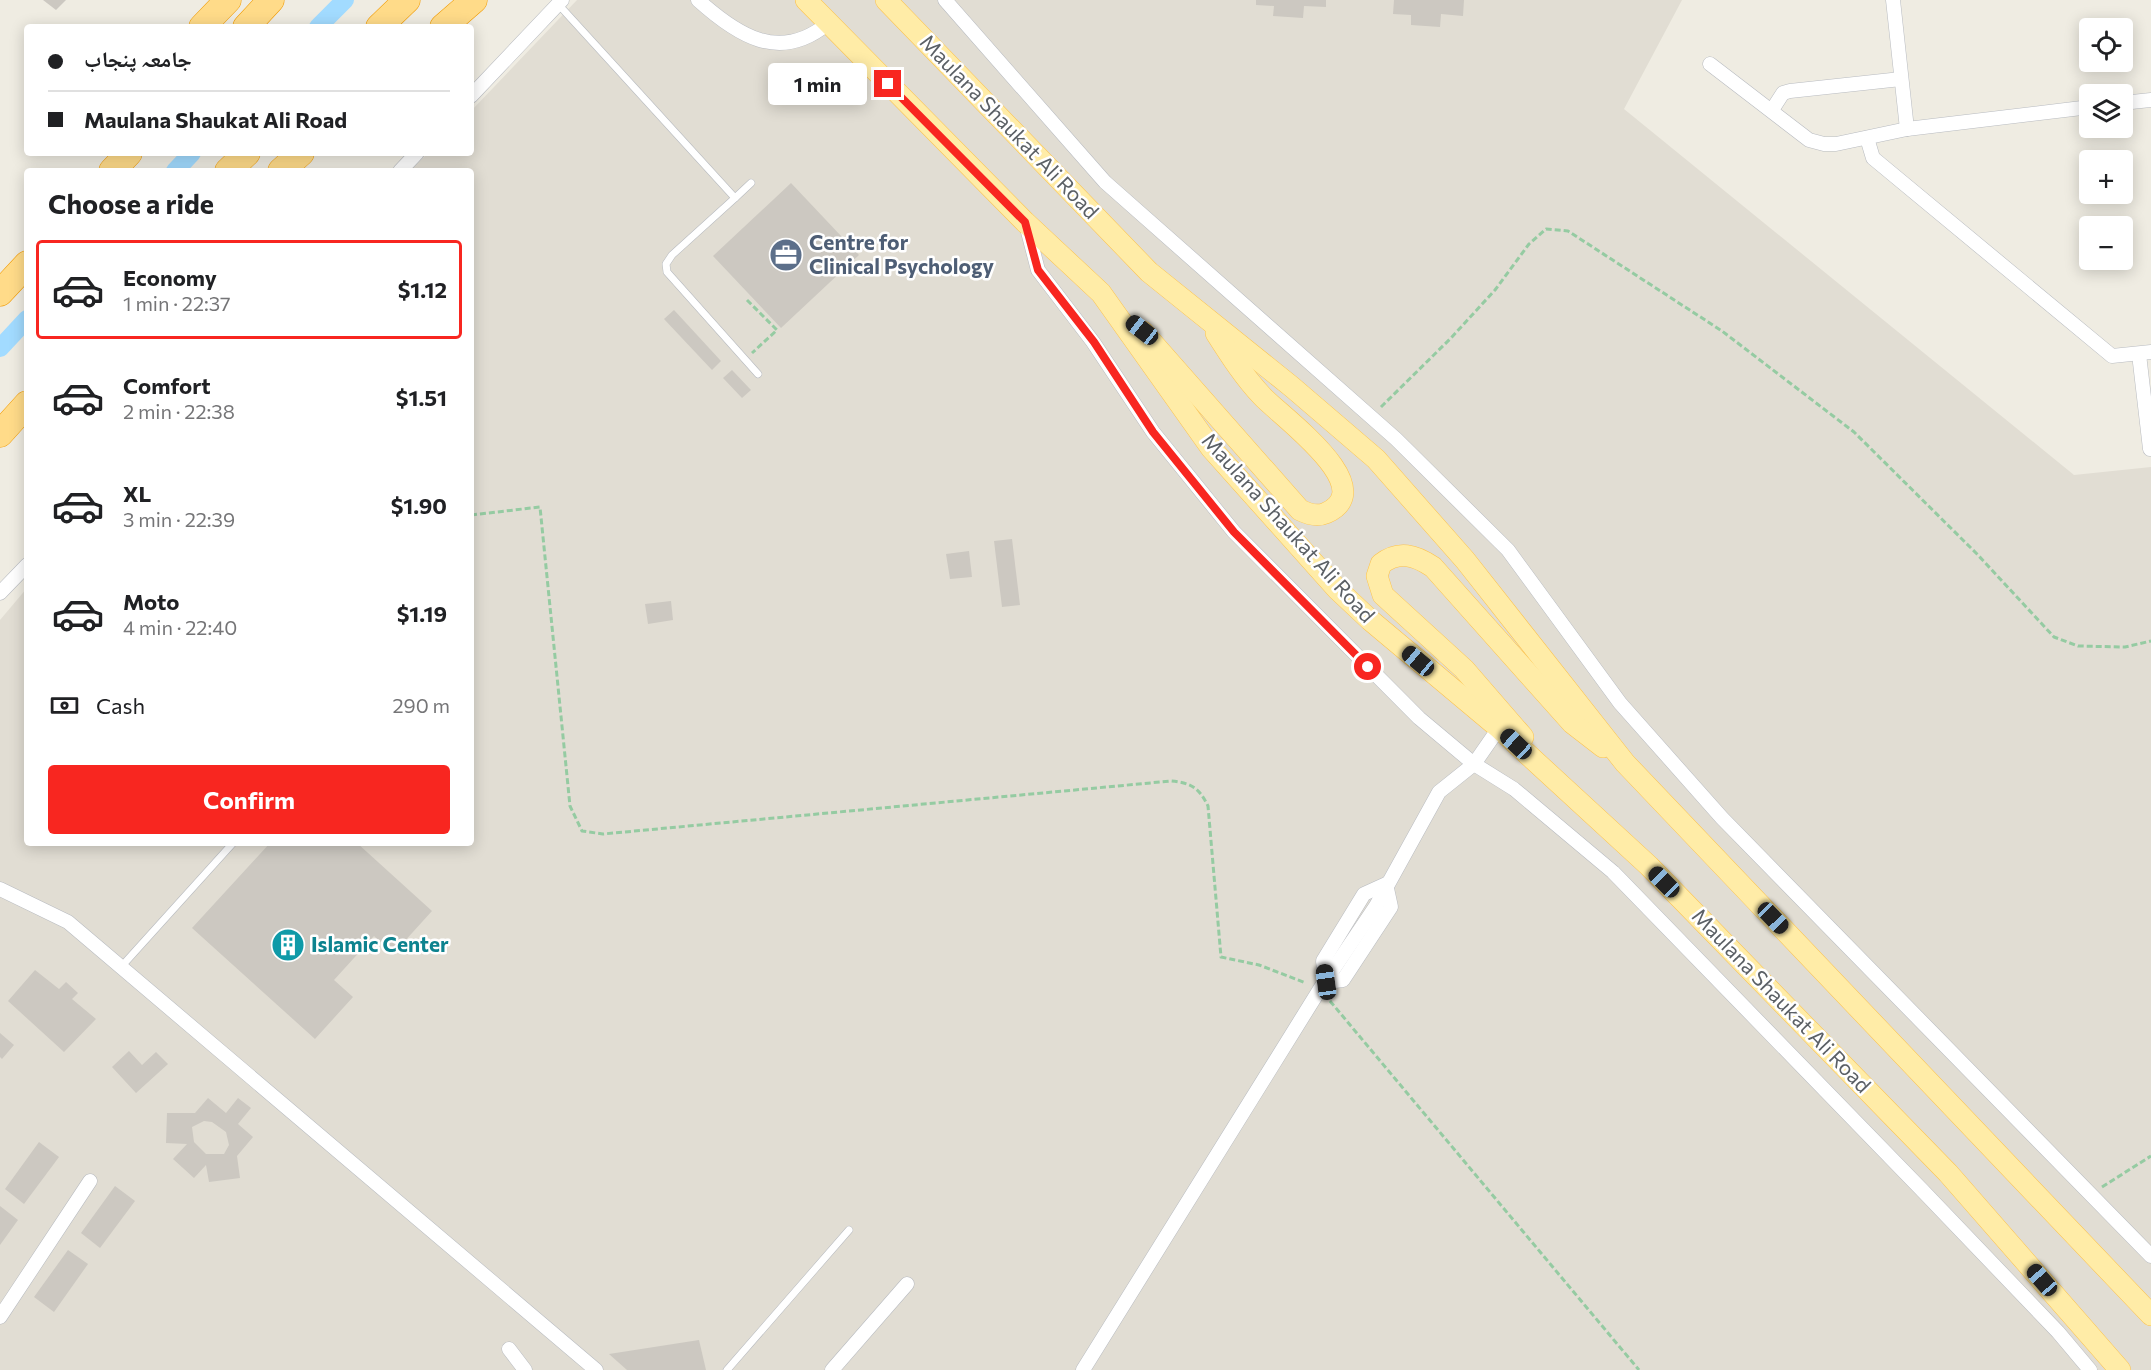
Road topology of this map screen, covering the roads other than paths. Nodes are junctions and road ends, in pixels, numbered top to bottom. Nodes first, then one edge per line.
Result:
1 (228, 0) edge
2 (271, 0) edge
3 (407, 0) edge
4 (474, 0) edge
5 (698, 0) edge
6 (806, 0) edge
7 (886, 0) edge
8 (945, 0) edge
9 (1893, 0) edge
10 (560, 2) edge
11 (205, 24) edge
12 (249, 24) edge
13 (382, 24) edge
14 (447, 24) edge
15 (827, 24) junction
16 (1710, 64) dead end
17 (1901, 80) junction
18 (474, 93) edge
19 (2151, 100) edge
20 (2133, 102) edge
21 (2079, 108) edge
22 (1772, 111) junction
23 (1907, 129) junction
24 (1867, 138) junction
25 (126, 156) edge
26 (244, 156) edge
27 (298, 156) edge
28 (414, 156) edge
29 (115, 168) edge
30 (231, 168) edge
31 (284, 168) edge
32 (403, 168) edge
33 (751, 183) dead end
34 (735, 198) junction
35 (1025, 222) junction
36 (24, 267) edge
37 (0, 293) edge
38 (1112, 307) junction
39 (1211, 324) junction
40 (2145, 353) edge
41 (758, 374) dead end
42 (24, 407) edge
43 (0, 434) edge
44 (2150, 450) edge
45 (24, 568) edge
46 (0, 594) edge
47 (1499, 728) junction
48 (1625, 763) junction
49 (1474, 764) junction
50 (1567, 791) junction
51 (230, 846) edge
52 (1386, 884) junction
53 (0, 889) edge
54 (121, 967) junction
55 (1323, 985) junction
56 (90, 1181) dead end
57 (849, 1230) dead end
58 (2151, 1256) edge
59 (908, 1284) dead end
60 (2151, 1316) edge
61 (0, 1317) edge
62 (509, 1349) dead end
63 (525, 1370) edge
64 (596, 1370) edge
65 (727, 1370) edge
66 (832, 1370) edge
67 (1083, 1370) edge
68 (2091, 1370) edge
69 (2120, 1370) edge

1 - 11 highway
2 - 12 highway
3 - 13 highway
4 - 14 highway
5 - 15 street
6 - 15 main road, Maulana Shaukat Ali Road
7 - 39 main road, Maulana Shaukat Ali Road
8 - 58 street
9 - 17 street
10 - 18 street
10 - 34 lane
15 - 35 main road, Maulana Shaukat Ali Road
16 - 22 street
17 - 22 street
17 - 23 street
19 - 20 street
21 - 23 street
22 - 24 street
23 - 24 street
24 - 40 street
25 - 29 highway
26 - 30 highway
27 - 31 highway
28 - 32 street
33 - 34 lane
34 - 41 lane
35 - 38 main road, Maulana Shaukat Ali Road
35 - 49 street
36 - 37 highway
38 - 39 main road
38 - 47 main road, Maulana Shaukat Ali Road
39 - 48 main road, Maulana Shaukat Ali Road
40 - 44 street
42 - 43 highway
45 - 46 street
47 - 49 street
47 - 50 main road, Maulana Shaukat Ali Road
48 - 50 main road
48 - 60 main road, Maulana Shaukat Ali Road
49 - 52 street
49 - 68 street
50 - 69 main road, Maulana Shaukat Ali Road
51 - 54 lane
52 - 55 street
52 - 55 street
53 - 54 street
54 - 64 street
55 - 67 street
56 - 61 street
57 - 65 lane
59 - 66 street
62 - 63 street

